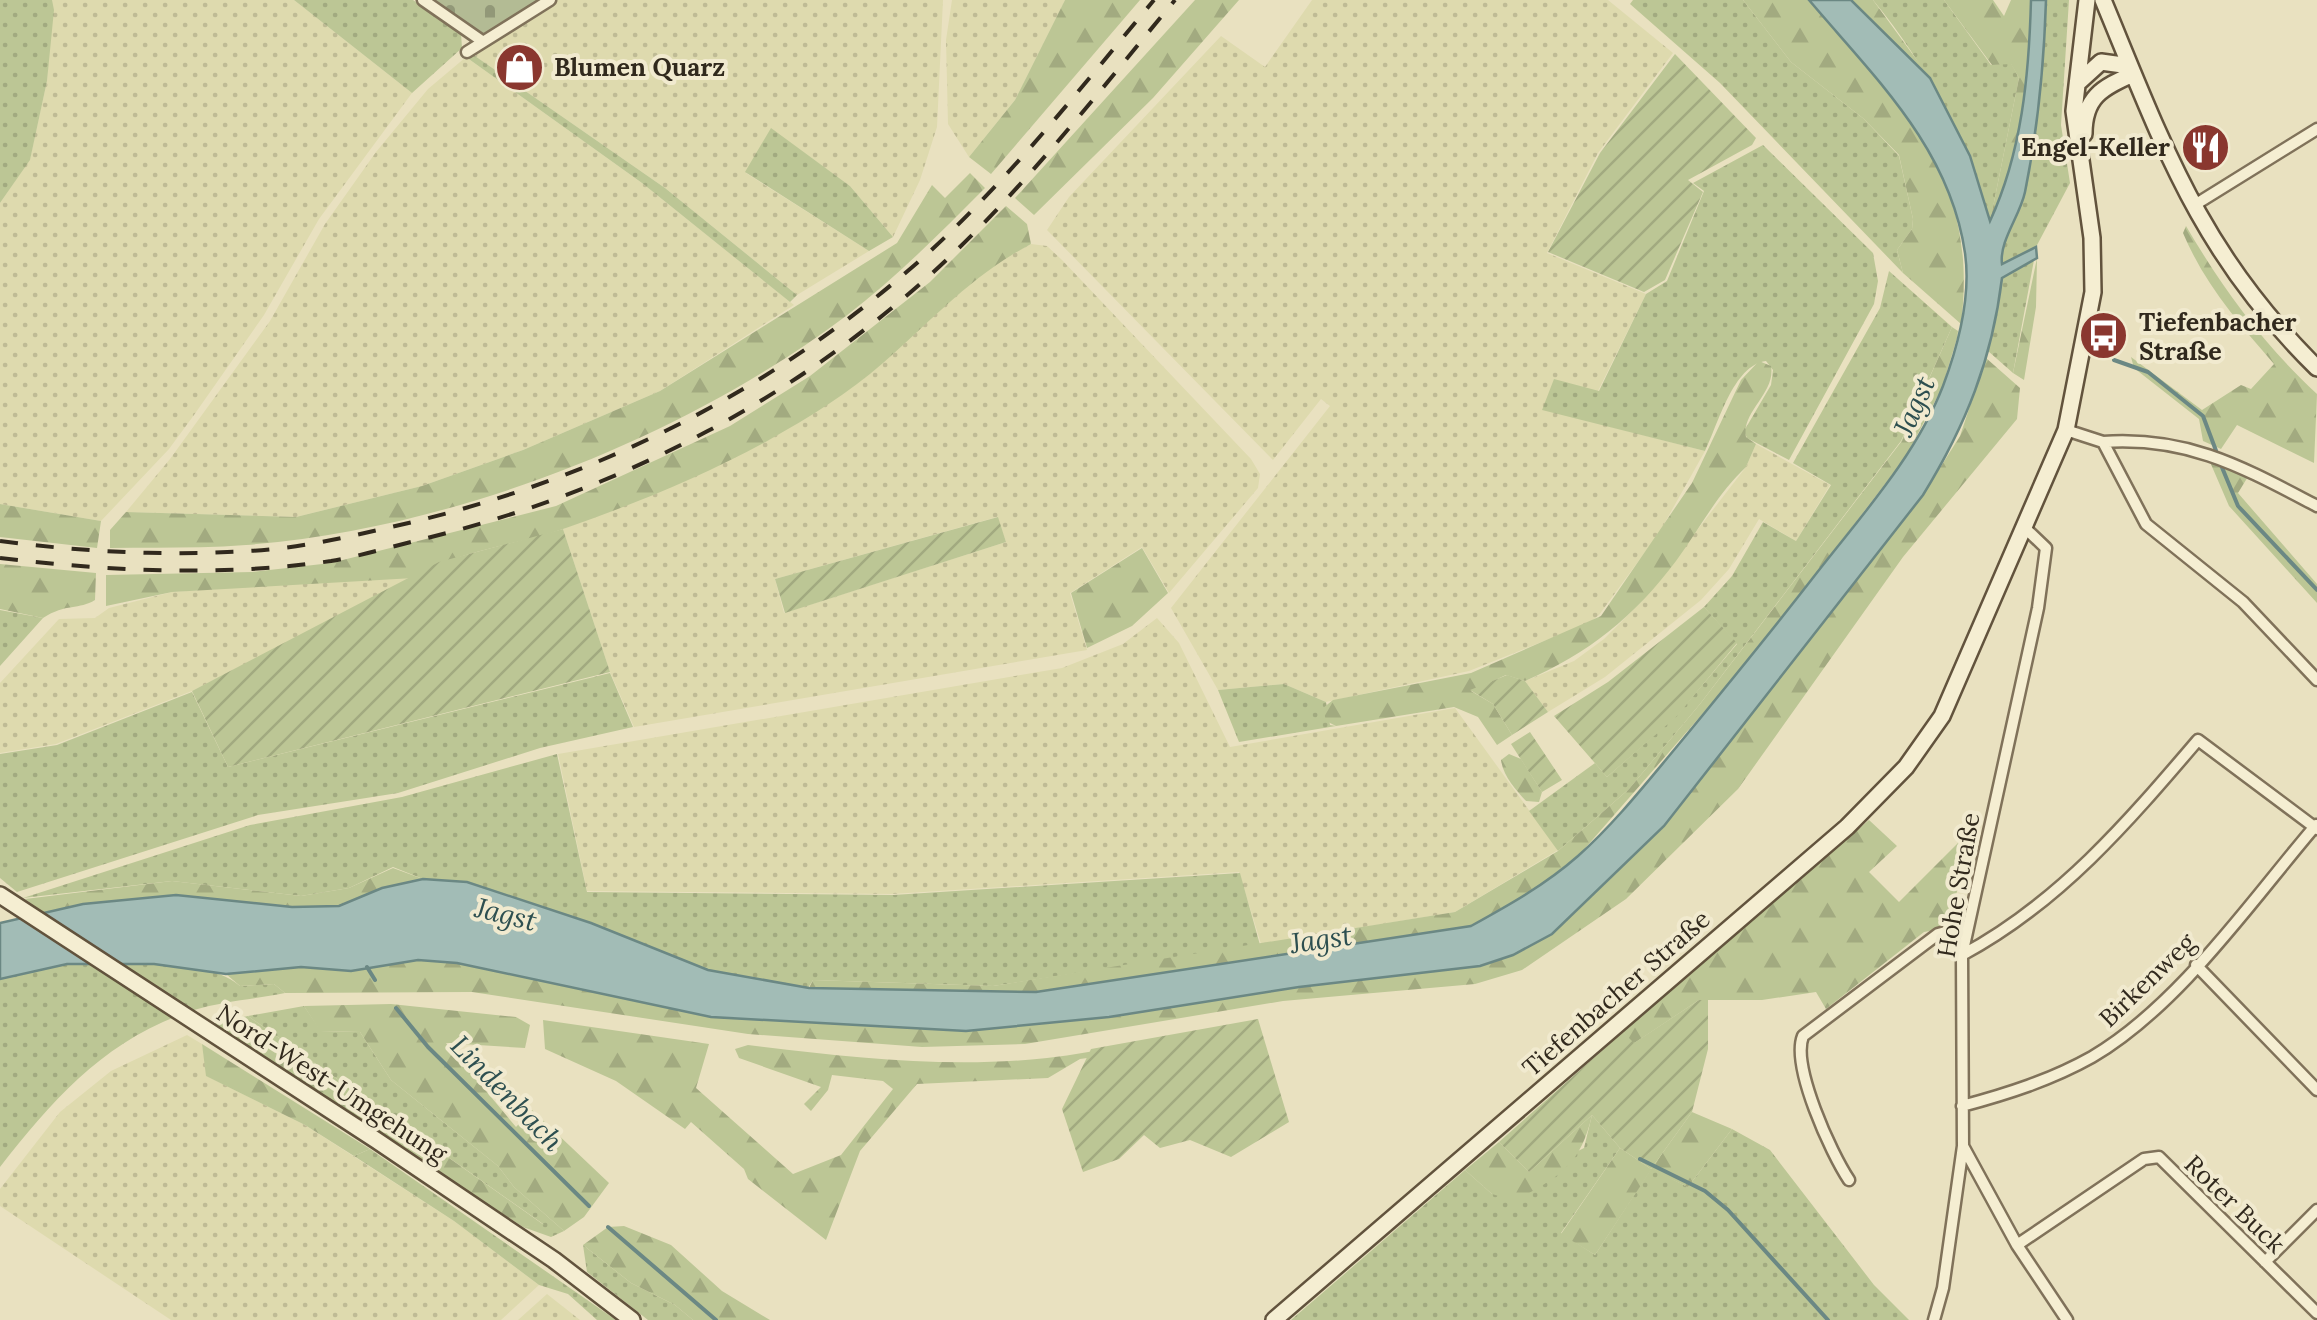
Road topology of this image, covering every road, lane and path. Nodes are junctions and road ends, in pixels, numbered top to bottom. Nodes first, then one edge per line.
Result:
1 (423, 0) edge
2 (550, 0) edge
3 (2087, 0) edge
4 (2103, 0) edge
5 (482, 40) junction
6 (467, 52) dead end
7 (2132, 70) junction
8 (2076, 89) junction
9 (2317, 129) edge
10 (2081, 162) junction
11 (2192, 207) junction
12 (2317, 368) edge
13 (2066, 430) junction
14 (2103, 442) junction
15 (2317, 506) edge
16 (2026, 529) junction
17 (2317, 680) edge
18 (2316, 826) edge
19 (0, 895) edge
20 (1968, 926) junction
21 (1962, 955) junction
22 (2196, 965) junction
23 (2317, 1090) edge
24 (1962, 1106) junction
25 (1962, 1146) junction
26 (1849, 1180) dead end
27 (2317, 1210) edge
28 (2017, 1245) junction
29 (2265, 1262) junction
30 (2317, 1313) edge
31 (632, 1320) edge
32 (1274, 1320) edge
33 (1934, 1320) edge
34 (2067, 1320) edge

1 - 5 street
2 - 5 street
3 - 8 main road, Tiefenbacher Straße
4 - 7 main road
5 - 6 street
7 - 8 main road
7 - 10 main road, Tiefenbacher Straße
7 - 11 main road
8 - 10 main road, Tiefenbacher Straße
9 - 11 street
10 - 13 main road, Tiefenbacher Straße
11 - 12 main road
13 - 14 street
13 - 16 main road, Tiefenbacher Straße
14 - 15 street
14 - 17 street
16 - 20 street, Hohe Straße
16 - 32 main road, Tiefenbacher Straße
18 - 21 street
18 - 22 street, Birkenweg
19 - 31 main road, Nord-West-Umgehung
20 - 21 street, Hohe Straße
20 - 26 street
21 - 24 street, Hohe Straße
22 - 23 street
22 - 24 street, Birkenweg
24 - 25 street, Hohe Straße
25 - 28 street
25 - 33 street, Hohe Straße
27 - 29 street
28 - 29 street, Roter Buck
28 - 34 street
29 - 30 street, Roter Buck

